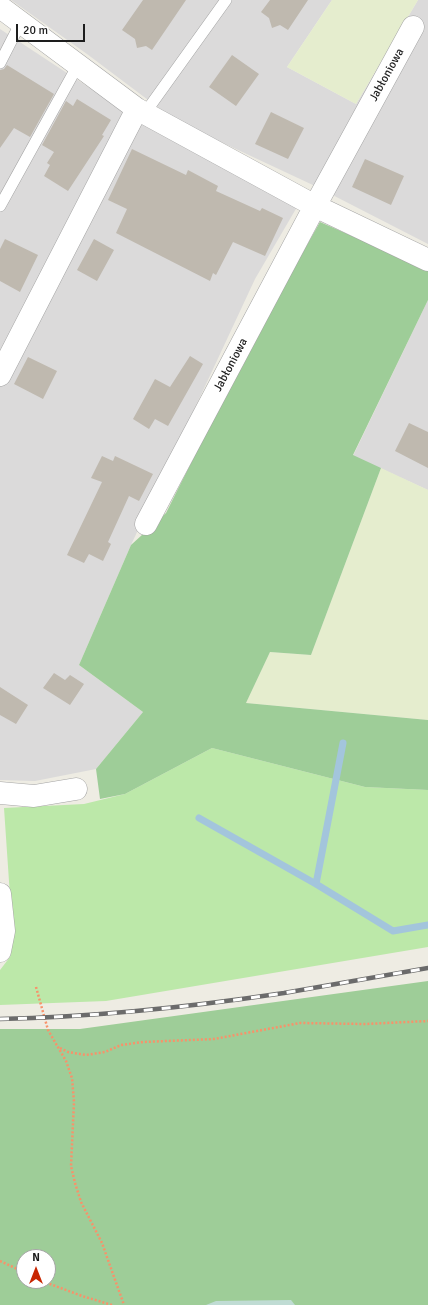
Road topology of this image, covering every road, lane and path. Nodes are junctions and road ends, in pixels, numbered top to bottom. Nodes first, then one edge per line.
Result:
1 (226, 0) edge
2 (0, 7) edge
3 (21, 22) junction
4 (413, 27) dead end
5 (0, 63) edge
6 (78, 65) junction
7 (141, 111) junction
8 (0, 206) edge
9 (315, 206) junction
10 (428, 260) edge
11 (0, 374) edge
12 (146, 524) dead end
13 (76, 789) dead end
14 (0, 793) edge
15 (0, 894) edge
16 (0, 951) edge
17 (36, 986) dead end
18 (428, 1021) edge
19 (60, 1048) junction
20 (0, 1261) edge
21 (16, 1268) edge
22 (56, 1286) edge
23 (112, 1305) edge
24 (124, 1305) edge

1 - 7 lane
2 - 3 street
3 - 5 lane
3 - 6 street
4 - 9 street, Jabłoniowa
6 - 7 street
6 - 8 lane
7 - 9 street
7 - 11 street
9 - 10 street
9 - 12 street, Jabłoniowa
13 - 14 street
15 - 16 street
17 - 19 path
18 - 19 path
19 - 24 path
20 - 21 path
22 - 23 path

